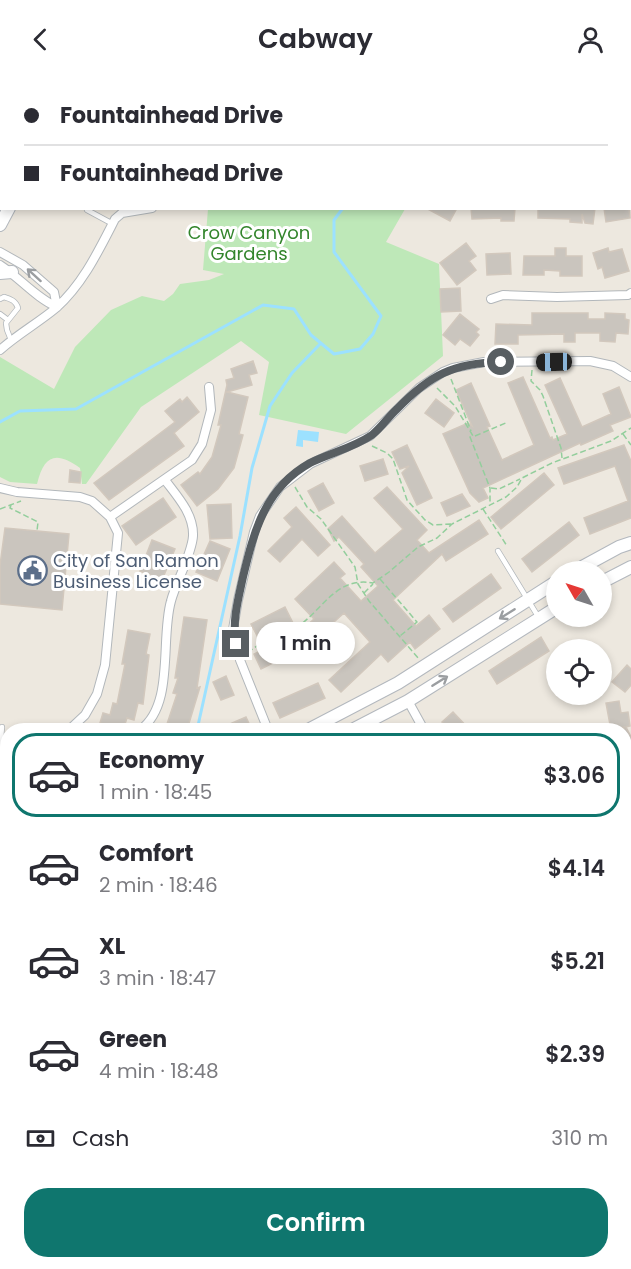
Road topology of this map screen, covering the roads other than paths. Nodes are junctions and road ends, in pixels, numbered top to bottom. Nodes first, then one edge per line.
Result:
1 (8, 210) edge
2 (87, 210) dead end
3 (140, 210) edge
4 (113, 224) junction
5 (0, 225) edge
6 (0, 252) edge
7 (0, 266) edge
8 (6, 273) edge
9 (631, 293) edge
10 (0, 299) edge
11 (491, 299) dead end
12 (57, 307) junction
13 (0, 314) edge
14 (8, 320) junction
15 (11, 340) junction
16 (0, 350) edge
17 (631, 377) edge
18 (209, 387) dead end
19 (165, 480) junction
20 (0, 488) edge
21 (110, 517) junction
22 (631, 543) edge
23 (498, 551) dead end
24 (593, 561) edge
25 (631, 567) edge
26 (612, 577) edge
27 (546, 589) edge
28 (528, 601) junction
29 (546, 614) edge
30 (539, 618) junction
31 (408, 701) junction
32 (79, 723) edge
33 (147, 723) edge
34 (265, 723) edge
35 (321, 723) edge
36 (366, 723) edge
37 (420, 723) edge

1 - 5 main road
2 - 4 lane
3 - 4 street
4 - 12 street
12 -> 6 street
7 - 8 street
8 - 12 street
9 - 11 street
10 - 14 lane
12 - 15 street
13 - 14 lane
14 - 15 lane
15 - 16 street
17 - 34 street
18 - 19 street
19 - 21 street
19 - 33 street
20 - 21 street
21 - 32 street
22 - 24 main road
23 - 28 lane
25 - 26 main road
27 - 28 main road
28 - 30 lane
28 -> 35 main road
29 - 30 main road
31 -> 30 main road
31 - 36 main road
31 - 37 street

